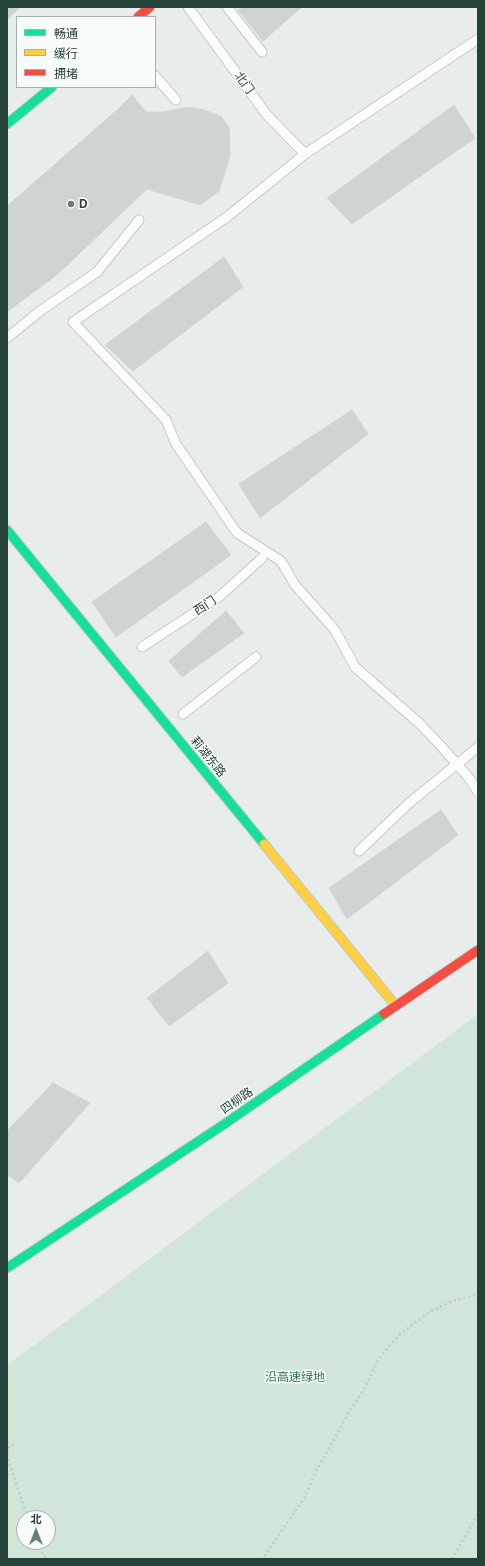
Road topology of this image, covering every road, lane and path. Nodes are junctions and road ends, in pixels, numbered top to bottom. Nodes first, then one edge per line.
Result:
1 (150, 7) edge
2 (188, 7) edge
3 (227, 7) edge
4 (139, 16) edge
5 (478, 39) edge
6 (262, 52) dead end
7 (156, 77) edge
8 (51, 88) edge
9 (176, 100) dead end
10 (7, 124) edge
11 (305, 154) junction
12 (139, 220) dead end
13 (7, 338) edge
14 (7, 530) edge
15 (262, 558) dead end
16 (142, 647) dead end
17 (256, 657) dead end
18 (183, 714) dead end
19 (478, 747) edge
20 (478, 792) edge
21 (359, 851) dead end
22 (478, 950) edge
23 (391, 1000) dead end
24 (7, 1268) edge
25 (478, 1294) edge
26 (7, 1442) edge
27 (7, 1449) edge
28 (26, 1510) edge
29 (478, 1514) edge
30 (41, 1550) edge
31 (47, 1559) edge
32 (260, 1559) edge
33 (452, 1559) edge

1 - 4 street
2 - 11 lane, 北门
3 - 6 lane
5 - 11 lane
7 - 9 lane
8 - 10 street
11 - 20 lane
12 - 13 lane
14 - 23 street, 莉湖东路
15 - 16 lane, 西门
17 - 18 lane
19 - 21 lane
22 - 24 street, 四柳路
25 - 32 path
26 - 27 path
27 - 28 path
29 - 33 path
30 - 31 path

